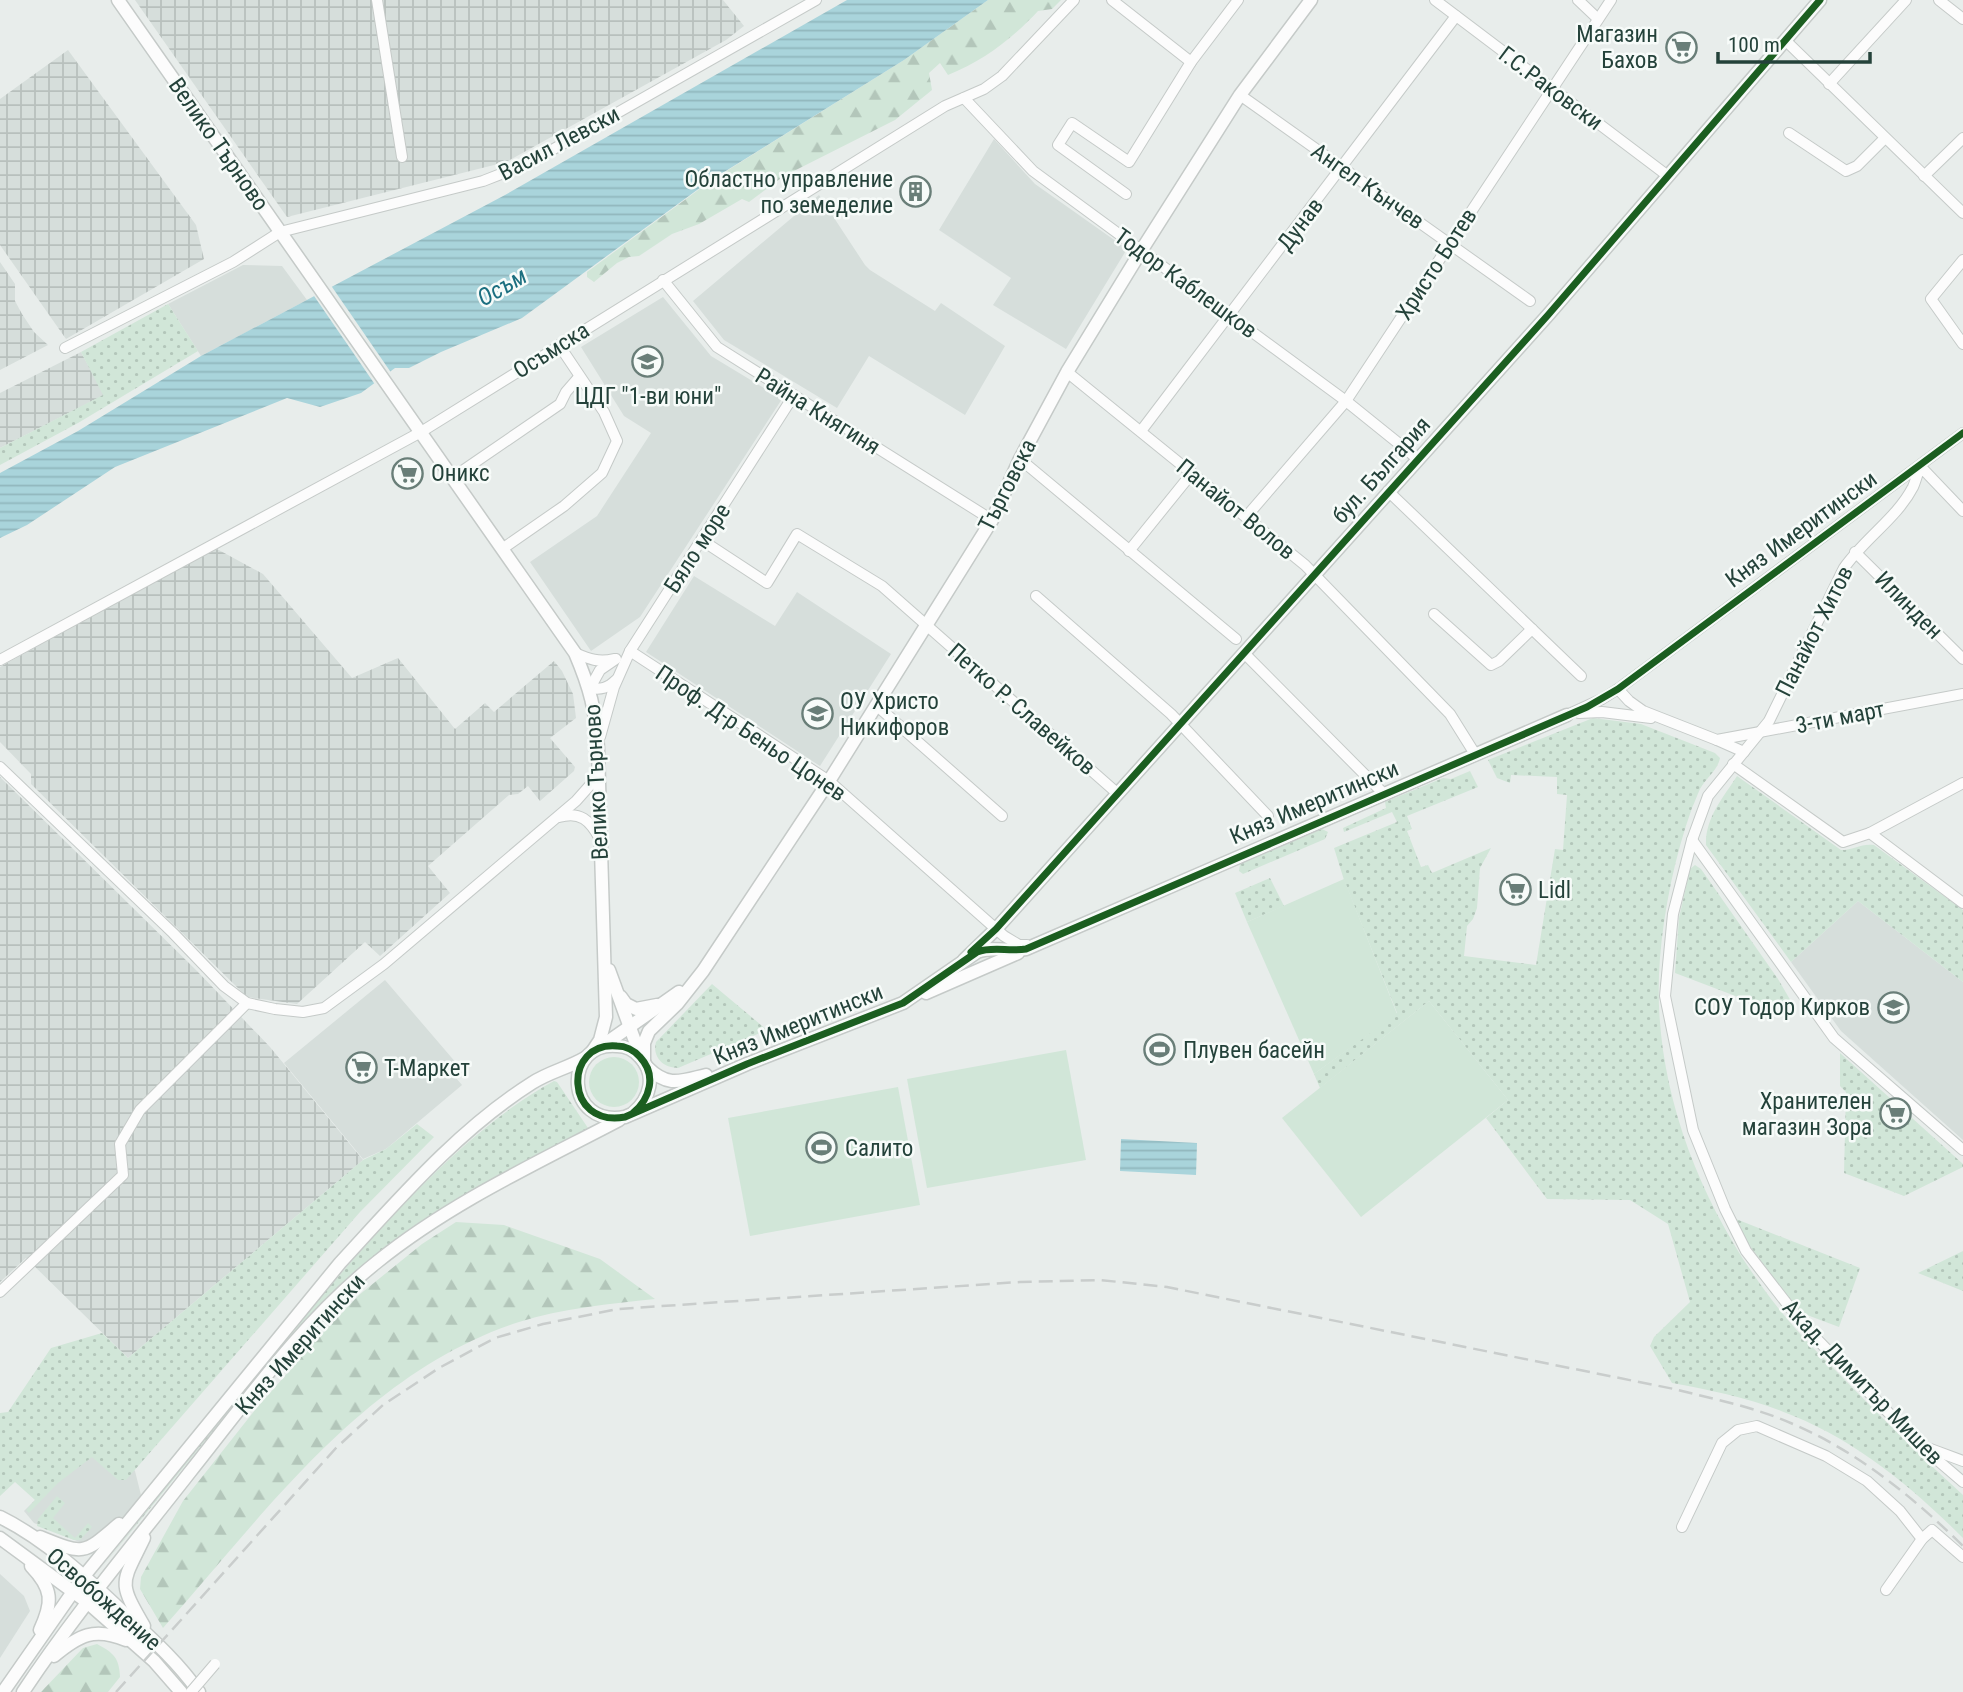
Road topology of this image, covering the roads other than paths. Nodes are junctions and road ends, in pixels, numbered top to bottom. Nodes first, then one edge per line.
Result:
1 (118, 0) edge
2 (377, 0) edge
3 (816, 0) edge
4 (1074, 0) edge
5 (1112, 0) edge
6 (1238, 0) edge
7 (1311, 0) edge
8 (1435, 0) edge
9 (1577, 0) edge
10 (1611, 0) edge
11 (1821, 0) edge
12 (1906, 0) edge
13 (1939, 0) edge
14 (1457, 16) junction
15 (1598, 19) junction
16 (1963, 19) edge
17 (1785, 40) junction
18 (1191, 62) junction
19 (1829, 84) junction
20 (1551, 88) junction
21 (1240, 95) junction
22 (964, 98) junction
23 (1789, 133) dead end
24 (1963, 138) edge
25 (1884, 139) junction
26 (402, 157) dead end
27 (1342, 168) junction
28 (1668, 176) junction
29 (1924, 176) junction
30 (1126, 194) dead end
31 (1963, 213) edge
32 (280, 232) junction
33 (1450, 244) junction
34 (1141, 251) junction
35 (1963, 260) edge
36 (663, 281) junction
37 (1530, 301) dead end
38 (1230, 315) junction
39 (1963, 344) edge
40 (559, 345) junction
41 (65, 348) dead end
42 (1067, 372) junction
43 (579, 377) junction
44 (794, 395) junction
45 (1346, 401) junction
46 (1141, 431) junction
47 (421, 432) junction
48 (1963, 433) edge
49 (1020, 458) junction
50 (1418, 458) junction
51 (1920, 466) junction
52 (1192, 473) junction
53 (452, 478) junction
54 (1388, 491) junction
55 (1963, 511) edge
56 (1246, 517) junction
57 (992, 520) junction
58 (703, 541) junction
59 (502, 548) junction
60 (1129, 551) junction
61 (1855, 552) junction
62 (1314, 574) junction
63 (1036, 596) dead end
64 (1434, 614) dead end
65 (927, 625) junction
66 (1532, 629) junction
67 (1236, 639) dead end
68 (630, 651) junction
69 (575, 653) junction
70 (1244, 653) junction
71 (616, 659) junction
72 (1963, 659) edge
73 (0, 660) edge
74 (1581, 676) dead end
75 (619, 677) junction
76 (590, 688) junction
77 (1618, 688) junction
78 (1963, 694) edge
79 (876, 705) junction
80 (1567, 715) junction
81 (1659, 719) junction
82 (1180, 723) junction
83 (1762, 732) junction
84 (1717, 740) junction
85 (597, 749) junction
86 (1744, 752) junction
87 (1475, 754) junction
88 (1733, 764) junction
89 (0, 767) edge
90 (598, 767) junction
91 (829, 781) junction
92 (1963, 783) edge
93 (1117, 793) junction
94 (1383, 793) junction
95 (576, 801) junction
96 (599, 801) junction
97 (569, 814) junction
98 (1002, 816) dead end
99 (1268, 816) dead end
100 (558, 817) junction
101 (1870, 833) junction
102 (600, 839) junction
103 (1692, 840) junction
104 (1963, 904) edge
105 (996, 929) junction
106 (1045, 941) junction
107 (1026, 949) junction
108 (605, 960) junction
109 (964, 960) junction
110 (703, 971) junction
111 (615, 988) junction
112 (669, 1001) junction
113 (247, 1003) junction
114 (903, 1003) junction
115 (629, 1027) junction
116 (592, 1053) junction
117 (644, 1062) junction
118 (747, 1065) junction
119 (629, 1115) junction
120 (1963, 1150) edge
121 (0, 1292) edge
122 (1921, 1446) junction
123 (1963, 1461) edge
124 (1963, 1482) edge
125 (140, 1506) junction
126 (0, 1517) edge
127 (154, 1517) junction
128 (1682, 1527) dead end
129 (24, 1531) junction
130 (0, 1538) edge
131 (1922, 1539) junction
132 (14, 1547) junction
133 (1963, 1557) edge
134 (84, 1576) junction
135 (97, 1587) junction
136 (1886, 1590) dead end
137 (74, 1591) junction
138 (87, 1602) junction
139 (151, 1638) junction
140 (132, 1642) junction
141 (27, 1657) junction
142 (218, 1661) dead end
143 (40, 1667) junction
144 (3, 1692) edge
145 (23, 1692) edge
146 (181, 1692) edge
147 (191, 1692) edge
148 (199, 1692) edge

1 - 32 street, Велико Търново
2 - 26 street
3 - 32 street, Васил Левски
4 - 22 street, Осъмска
5 - 18 street
6 - 18 street
7 - 21 street, Търговска
8 - 14 street, Г.С.Раковски
9 - 15 street
10 - 15 street, Христо Ботев
11 - 17 street, бул. България
12 - 19 street
13 - 16 street
14 - 20 street, Г.С.Раковски
14 - 27 street, Дунав
15 - 20 street, Христо Ботев
17 - 19 street
17 - 28 street, бул. България
18 - 30 street
19 - 25 street
20 - 28 street, Г.С.Раковски
20 - 33 street, Христо Ботев
21 - 27 street, Ангел Кънчев
21 - 34 street, Търговска
22 - 34 street, Тодор Каблешков
22 - 36 street, Осъмска
23 - 25 street
24 - 29 street
25 - 29 street
27 - 33 street, Ангел Кънчев
27 - 38 street, Дунав
28 - 50 street, бул. България
29 - 31 street
32 - 41 street, Васил Левски
32 - 47 street, Велико Търново
33 - 37 street, Ангел Кънчев
33 - 45 street, Христо Ботев
34 - 38 street, Тодор Каблешков
34 - 42 street, Търговска
35 - 39 street
36 - 40 street, Осъмска
36 - 44 street, Райна Княгиня
38 - 45 street, Тодор Каблешков
38 - 46 street, Дунав
40 - 43 street
40 - 47 street, Осъмска
42 - 46 street, Панайот Волов
42 - 49 street, Търговска
43 - 53 street
43 - 59 street
44 - 57 street, Райна Княгиня
44 - 58 street, Бяло море
45 - 50 street, Тодор Каблешков
45 - 56 street, Христо Ботев
46 - 52 street, Панайот Волов
47 - 53 street, Велико Търново
47 - 73 street, Осъмска
48 - 51 street, Княз Имеритински
49 - 57 street, Търговска
49 - 60 street
50 - 54 street, бул. България
51 - 55 street
51 - 61 street, Панайот Хитов
51 - 77 street, Княз Имеритински
52 - 56 street, Панайот Волов
52 - 60 street
53 - 59 street, Велико Търново
54 - 62 street, бул. България
54 - 66 street
56 - 62 street, Панайот Волов
57 - 65 street, Търговска
58 - 65 street, Петко Р. Славейков
58 - 68 street, Бяло море
59 - 69 street, Велико Търново
60 - 67 street
61 - 72 street, Илинден
61 - 83 street, Панайот Хитов
62 - 70 street, бул. България
62 - 87 street, Панайот Волов
63 - 82 street
64 - 66 street
65 - 79 street, Търговска
65 - 93 street, Петко Р. Славейков
66 - 74 street
68 - 71 street, Бяло море
68 - 75 street
68 - 91 street, Проф. Д-р Беньо Цонев
69 - 71 street
69 - 76 street, Велико Търново
70 - 82 street, бул. България
70 - 94 street
71 - 76 street, Бяло море
75 - 76 street
75 - 85 street
76 - 85 street, Велико Търново
77 - 80 street, Княз Имеритински
77 - 81 street
78 - 83 street, 3-ти март
79 - 91 street, Търговска
79 - 98 street
80 - 81 street
80 - 87 street, Княз Имеритински
81 - 84 street, 3-ти март
82 - 93 street, бул. България
82 - 99 street
83 - 84 street, 3-ти март
83 - 86 street, Акад. Димитър Мишев
84 - 86 street, 3-ти март
85 - 90 street, Велико Търново
86 - 88 street, Акад. Димитър Мишев
87 - 94 street, Княз Имеритински
88 - 101 street
88 - 103 street, Акад. Димитър Мишев
89 - 113 street
90 - 95 street
90 - 96 street, Велико Търново
91 - 105 street, Проф. Д-р Беньо Цонев
91 - 110 street, Търговска
92 - 101 street
93 - 105 street, бул. България
94 - 106 street, Княз Имеритински
95 - 96 street
95 - 100 street
96 - 97 street
96 - 102 street, Велико Търново
97 - 100 street
97 - 102 street
100 - 113 street
101 - 104 street
102 - 108 street, Велико Търново
103 - 120 street
103 - 122 street, Акад. Димитър Мишев
105 - 106 street, Проф. Д-р Беньо Цонев
105 - 109 street, бул. България
106 - 107 street, Княз Имеритински
107 - 109 street, Княз Имеритински
107 - 114 street
108 - 111 street
108 - 116 street, Велико Търново
109 - 114 street, Княз Имеритински
110 - 112 street
110 - 117 street
111 - 112 street
111 - 115 street
112 - 115 street
113 - 121 street
114 - 118 street, Княз Имеритински
115 - 116 street
115 - 117 street
116 - 117 street
116 - 119 street, Велико Търново
116 - 125 street
117 - 118 street
117 - 119 street
118 - 119 street, Княз Имеритински
119 - 127 street, Княз Имеритински
122 - 123 street
122 - 124 street, Акад. Димитър Мишев
125 - 129 street
125 - 134 street
126 - 129 street, Освобождение
127 - 135 street, Княз Имеритински
127 - 139 street
128 - 131 street
129 - 134 street, Освобождение
130 - 132 street, Освобождение
131 - 133 street
131 - 136 street
132 - 137 street, Освобождение
132 - 141 street
134 - 135 street, Освобождение
134 - 137 street
135 - 138 street, Княз Имеритински
135 - 139 street, Освобождение
137 - 138 street, Освобождение
137 - 141 street
138 - 140 street, Освобождение
138 - 143 street, Княз Имеритински
139 - 148 street, Освобождение
140 - 143 street
140 - 146 street, Освобождение
141 - 144 street
142 - 147 street, bridge
143 - 145 street

